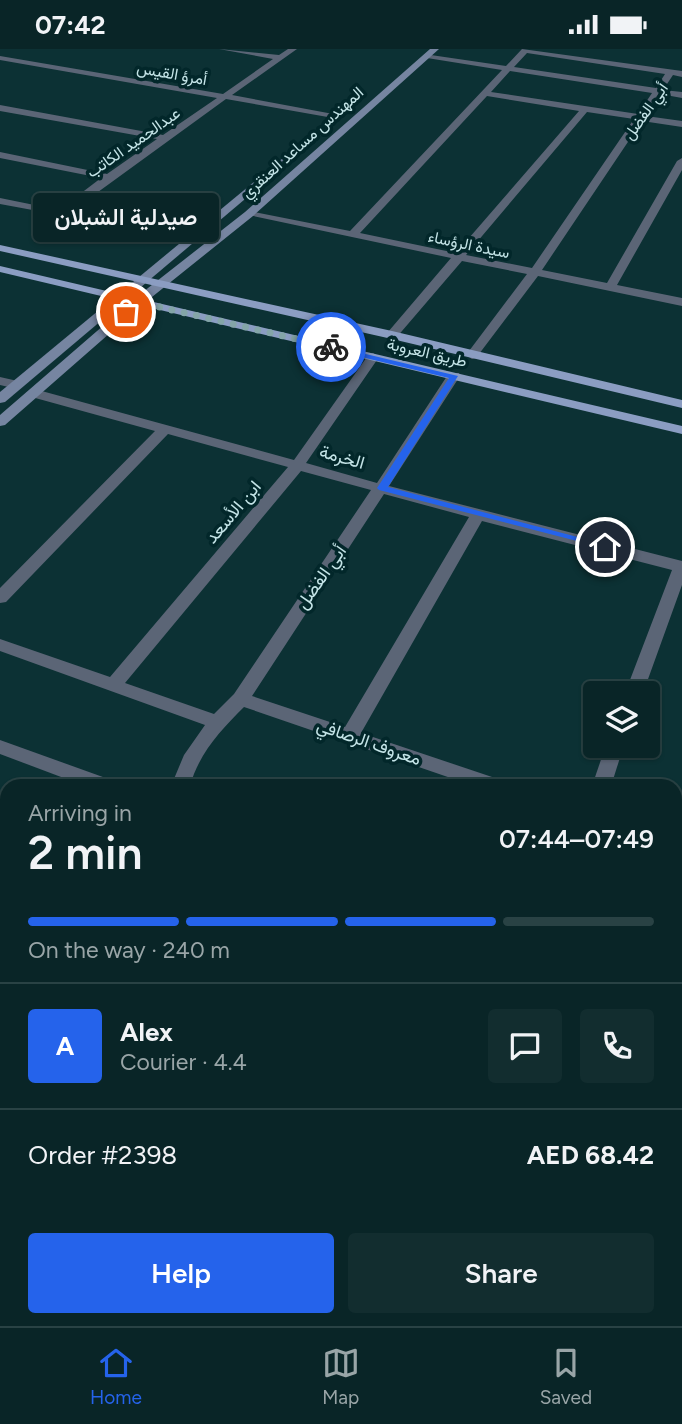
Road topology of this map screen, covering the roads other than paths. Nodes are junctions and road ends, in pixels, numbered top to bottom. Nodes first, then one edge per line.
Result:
1 (223, 49) edge
2 (293, 49) edge
3 (525, 49) edge
4 (427, 51) edge
5 (0, 58) edge
6 (280, 58) junction
7 (509, 67) junction
8 (677, 73) edge
9 (374, 87) dead end
10 (659, 91) junction
11 (484, 93) junction
12 (682, 95) edge
13 (225, 97) junction
14 (357, 101) dead end
15 (0, 108) edge
16 (584, 110) junction
17 (339, 116) junction
18 (640, 118) junction
19 (682, 124) edge
20 (164, 138) junction
21 (0, 155) edge
22 (682, 161) edge
23 (109, 177) junction
24 (0, 201) edge
25 (249, 213) junction
26 (353, 235) junction
27 (0, 248) edge
28 (457, 258) junction
29 (0, 269) edge
30 (534, 274) junction
31 (142, 280) junction
32 (161, 284) junction
33 (610, 288) junction
34 (122, 298) junction
35 (138, 302) junction
36 (682, 302) edge
37 (392, 335) junction
38 (472, 355) junction
39 (373, 357) junction
40 (454, 376) junction
41 (0, 381) edge
42 (17, 385) junction
43 (33, 393) junction
44 (0, 399) edge
45 (682, 404) edge
46 (0, 422) edge
47 (166, 428) junction
48 (682, 430) edge
49 (298, 464) junction
50 (382, 488) junction
51 (478, 515) junction
52 (681, 567) edge
53 (0, 598) edge
54 (0, 645) edge
55 (638, 681) edge
56 (114, 684) junction
57 (241, 699) junction
58 (217, 722) junction
59 (350, 735) junction
60 (0, 747) edge
61 (611, 758) edge
62 (88, 779) edge
63 (183, 779) edge
64 (477, 779) edge
65 (603, 779) edge

1 - 6 street
2 - 6 street, عبدالحميد الكاتب
3 - 7 street
3 - 8 street
4 - 7 street
4 - 9 street, المهندس مساعد العنقري
4 - 25 street, المهندس مساعد العنقري
5 - 13 street, أمرؤ القيس
6 - 13 street, عبدالحميد الكاتب
7 - 10 street
7 - 11 street
8 - 10 street, أبي الفضل
10 - 12 street
10 - 18 street, أبي الفضل
11 - 16 street
11 - 26 street
13 - 17 street, أمرؤ القيس
13 - 20 street, عبدالحميد الكاتب
14 - 17 street, المهندس مساعد العنقري
15 - 20 street
16 - 18 street
16 - 28 street
17 - 31 street, المهندس مساعد العنقري
18 - 19 street
18 - 30 street, أبي الفضل
20 - 23 street, عبدالحميد الكاتب
21 - 23 street
22 - 33 street
23 - 24 street, عبدالحميد الكاتب
25 - 26 street, سيدة الرؤساء
25 - 32 street, المهندس مساعد العنقري
26 - 28 street, سيدة الرؤساء
27 - 31 main road, طريق العروبة
28 - 30 street, سيدة الرؤساء
28 - 37 street
29 - 34 main road, طريق العروبة
30 - 33 street, سيدة الرؤساء
30 - 38 street, أبي الفضل
31 - 32 main road, طريق العروبة
31 - 34 street, المهندس مساعد العنقري
32 - 35 street, المهندس مساعد العنقري
32 - 37 main road, طريق العروبة
33 - 36 street, سيدة الرؤساء
34 - 35 main road, طريق العروبة
34 - 42 street, المهندس مساعد العنقري
35 - 39 main road, طريق العروبة
35 - 43 street, المهندس مساعد العنقري
37 - 38 main road, طريق العروبة
38 - 45 main road, طريق العروبة
39 - 40 main road, طريق العروبة
39 - 49 street, ابن الأسعد
40 - 48 main road, طريق العروبة
40 - 50 street, أبي الفضل
41 - 42 street
42 - 44 street, المهندس مساعد العنقري
43 - 46 street, المهندس مساعد العنقري
43 - 47 street, الخرمة
47 - 49 street, الخرمة
47 - 53 street
49 - 50 street, الخرمة
49 - 56 street, ابن الأسعد
50 - 51 street, الخرمة
50 - 57 street, أبي الفضل
51 - 52 street, الخرمة
51 - 59 street
52 - 55 street
54 - 56 street
56 - 58 street
57 - 58 street, أبي الفضل
57 - 59 street, معروف الرصافي
58 - 63 street, أبي الفضل
59 - 64 street, معروف الرصافي
60 - 62 street
61 - 65 street

